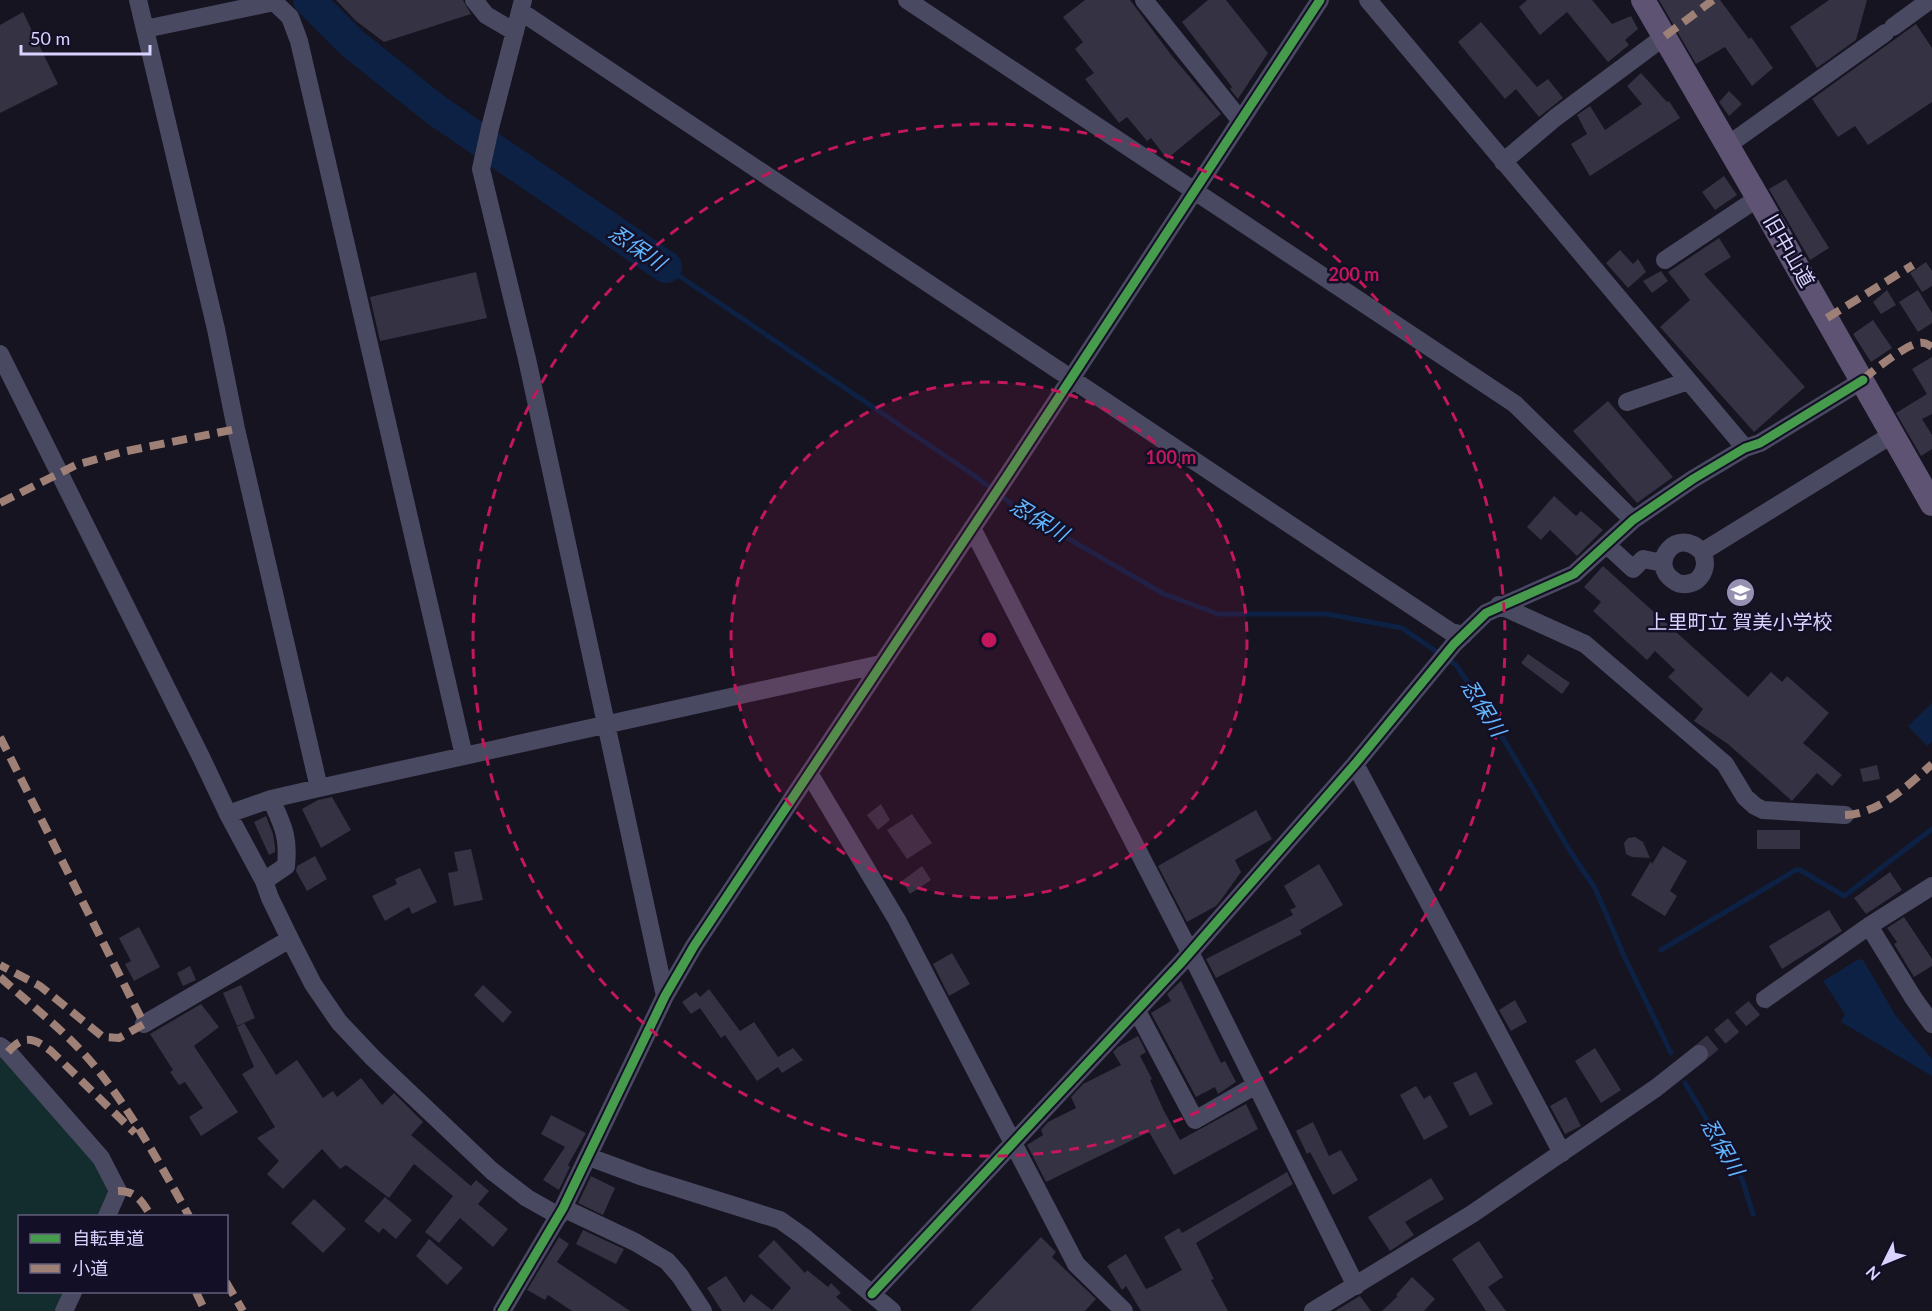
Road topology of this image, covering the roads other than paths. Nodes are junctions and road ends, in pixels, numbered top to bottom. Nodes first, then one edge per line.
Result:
1 (138, 0) edge
2 (148, 0) edge
3 (474, 0) edge
4 (907, 0) edge
5 (1144, 0) edge
6 (1320, 0) edge
7 (1368, 0) edge
8 (1643, 0) edge
9 (1930, 0) edge
10 (521, 5) edge
11 (149, 28) junction
12 (515, 32) junction
13 (1665, 36) junction
14 (1241, 121) junction
15 (1728, 145) junction
16 (1503, 162) junction
17 (1195, 191) junction
18 (1758, 198) junction
19 (1665, 260) dead end
20 (0, 354) edge
21 (1071, 378) junction
22 (1863, 380) junction
23 (1688, 381) junction
24 (1627, 402) dead end
25 (1893, 434) junction
26 (1745, 448) junction
27 (1932, 504) edge
28 (1633, 520) junction
29 (972, 528) junction
30 (1607, 545) junction
31 (1702, 552) junction
32 (1663, 563) junction
33 (1499, 605) junction
34 (1458, 641) junction
35 (881, 664) junction
36 (606, 724) junction
37 (464, 756) junction
38 (1355, 764) junction
39 (809, 773) junction
40 (319, 788) junction
41 (271, 799) junction
42 (228, 814) junction
43 (1845, 815) dead end
44 (264, 881) junction
45 (1932, 886) edge
46 (1869, 926) junction
47 (290, 939) junction
48 (1190, 952) junction
49 (665, 996) junction
50 (1765, 999) tunnel mouth
51 (1137, 1011) junction
52 (144, 1024) dead end
53 (1932, 1024) edge
54 (0, 1046) edge
55 (1699, 1054) tunnel mouth
56 (1256, 1085) junction
57 (1013, 1145) junction
58 (1562, 1153) junction
59 (589, 1157) junction
60 (561, 1212) junction
61 (107, 1215) edge
62 (1356, 1286) junction
63 (73, 1293) edge
64 (872, 1294) junction
65 (514, 1302) edge
66 (64, 1311) edge
67 (502, 1311) edge
68 (703, 1311) edge
69 (892, 1311) edge
70 (1124, 1311) edge
71 (1312, 1311) edge

1 - 11 street
2 - 11 street
3 - 12 street
4 - 17 street
5 - 14 street
6 - 14 street
7 - 16 street
8 - 13 main road, 旧中山道
9 - 15 street
10 - 12 street
10 - 21 street
11 - 37 street
11 - 40 street
12 - 36 street
13 - 15 main road, 旧中山道
13 - 16 street
14 - 17 street
15 - 18 main road, 旧中山道
16 - 23 street
17 - 21 street
17 - 28 street
18 - 19 street
18 - 22 main road, 旧中山道
20 - 42 street
21 - 29 street
21 - 34 street
22 - 25 main road, 旧中山道
22 - 26 street
23 - 24 street
23 - 26 street
25 - 27 main road, 旧中山道
25 - 31 street
26 - 28 street
28 - 30 street
29 - 35 street
29 - 48 street
30 - 32 street
30 - 33 street
31 - 32 street
31 - 32 street
33 - 34 street
33 - 43 street
34 - 38 street
35 - 36 street
35 - 39 street
36 - 37 street
36 - 49 street
37 - 40 street
38 - 48 street
38 - 58 street
39 - 49 street
39 - 57 street
40 - 41 street
41 - 42 street
41 - 44 street
42 - 44 street
44 - 47 street
45 - 46 street
46 - 50 street
46 - 53 street
47 - 52 street
47 - 60 street
48 - 51 street
48 - 56 street
49 - 59 street
51 - 56 street
51 - 57 street
54 - 61 street
55 - 58 street
56 - 62 street
57 - 64 street
57 - 70 street
58 - 62 street
59 - 60 street
59 - 64 street
60 - 65 street
60 - 68 street
62 - 71 street
63 - 66 street
64 - 69 street
65 - 67 street

